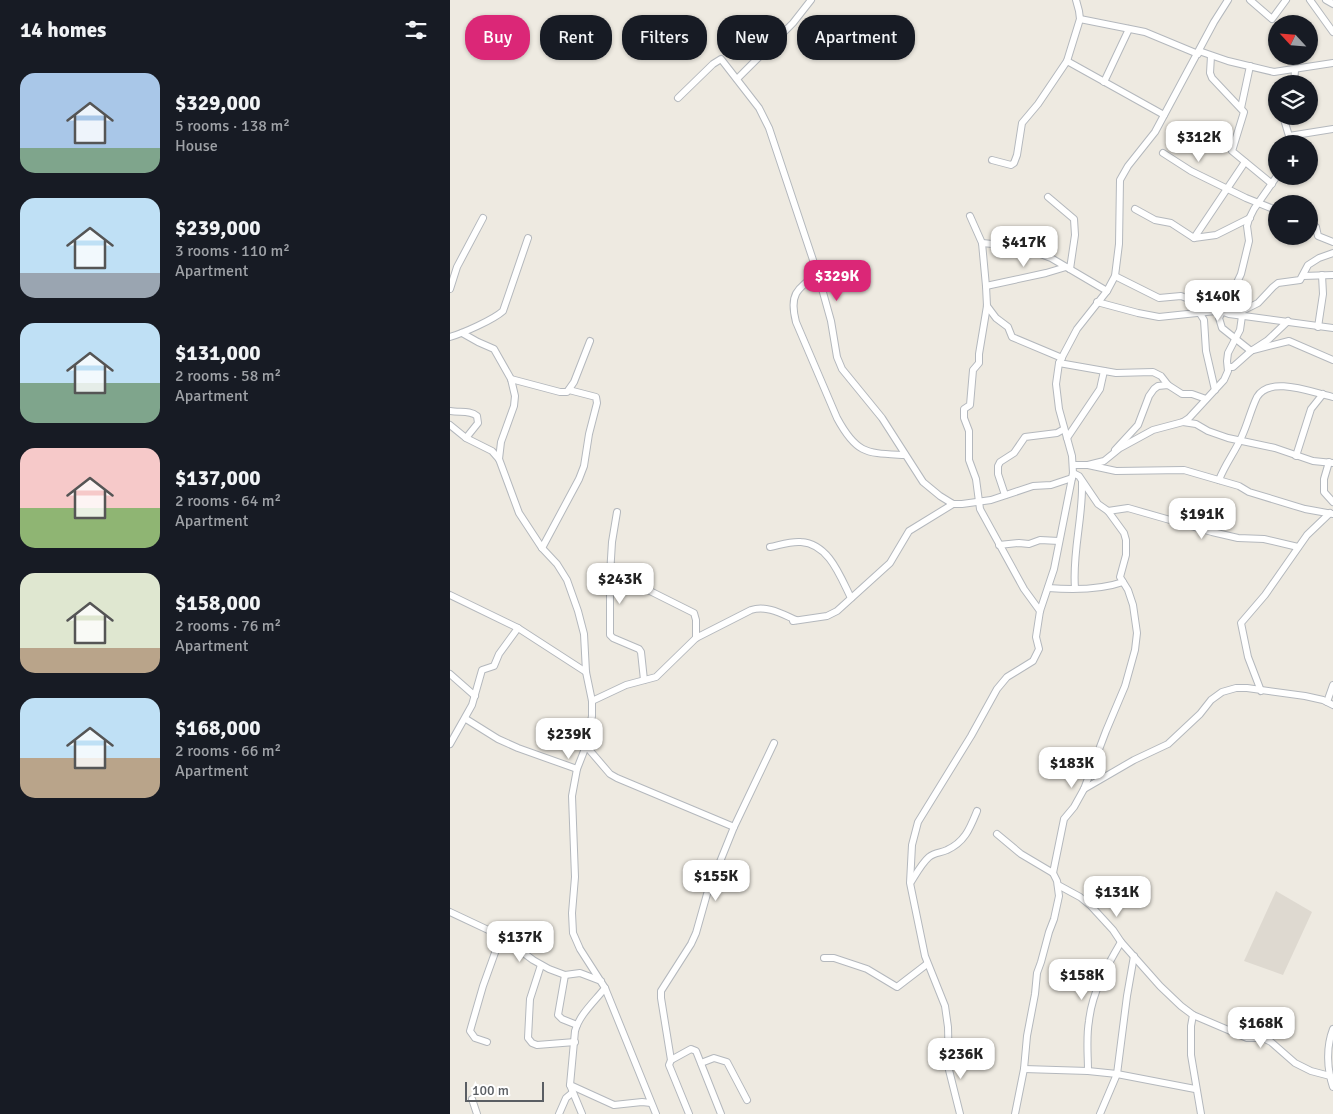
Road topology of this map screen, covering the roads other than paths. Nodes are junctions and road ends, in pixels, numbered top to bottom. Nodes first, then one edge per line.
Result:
1 (812, 0) edge
2 (1076, 0) edge
3 (1228, 0) edge
4 (1250, 0) edge
5 (1286, 0) edge
6 (1310, 0) edge
7 (1326, 0) edge
8 (1333, 4) edge
9 (1080, 19) junction
10 (1129, 29) junction
11 (1333, 32) edge
12 (1198, 52) junction
13 (1211, 56) junction
14 (1067, 61) junction
15 (1333, 63) edge
16 (1250, 66) junction
17 (1295, 70) junction
18 (1295, 75) edge
19 (737, 79) junction
20 (1104, 82) junction
21 (678, 98) dead end
22 (1241, 108) junction
23 (1164, 114) junction
24 (1333, 129) edge
25 (1295, 135) edge
26 (1163, 153) dead end
27 (992, 160) dead end
28 (1245, 162) junction
29 (1268, 181) edge
30 (1271, 185) edge
31 (1227, 188) junction
32 (1048, 197) dead end
33 (1258, 203) junction
34 (1268, 207) edge
35 (1135, 209) dead end
36 (970, 216) dead end
37 (483, 218) dead end
38 (1250, 218) junction
39 (1318, 236) edge
40 (528, 238) dead end
41 (1194, 238) junction
42 (1333, 242) edge
43 (982, 243) junction
44 (1333, 254) edge
45 (1068, 268) junction
46 (818, 274) junction
47 (1322, 275) junction
48 (1333, 275) edge
49 (1115, 276) junction
50 (1302, 276) junction
51 (986, 286) junction
52 (450, 289) edge
53 (1107, 291) junction
54 (1097, 302) junction
55 (987, 306) junction
56 (1199, 312) junction
57 (1221, 312) junction
58 (1233, 315) junction
59 (1242, 316) junction
60 (1288, 321) junction
61 (1318, 327) junction
62 (1333, 328) edge
63 (462, 333) junction
64 (450, 337) edge
65 (1236, 338) junction
66 (590, 340) dead end
67 (1252, 351) junction
68 (1333, 360) edge
69 (1060, 361) junction
70 (1228, 366) junction
71 (1104, 371) junction
72 (511, 379) junction
73 (1168, 385) junction
74 (570, 390) junction
75 (1215, 390) junction
76 (1323, 394) junction
77 (1333, 396) edge
78 (1206, 399) junction
79 (450, 411) edge
80 (1183, 422) junction
81 (450, 425) edge
82 (1064, 428) junction
83 (466, 438) junction
84 (1067, 438) junction
85 (1240, 441) junction
86 (1113, 454) junction
87 (905, 455) junction
88 (1296, 456) junction
89 (498, 459) junction
90 (1331, 463) edge
91 (1073, 465) junction
92 (1088, 465) junction
93 (1073, 475) junction
94 (1219, 480) junction
95 (1082, 481) junction
96 (1005, 495) junction
97 (978, 502) junction
98 (1333, 502) edge
99 (953, 504) junction
100 (1108, 511) junction
101 (617, 512) dead end
102 (1332, 514) edge
103 (1059, 541) junction
104 (999, 544) junction
105 (770, 547) dead end
106 (1298, 547) junction
107 (542, 548) junction
108 (610, 575) junction
109 (1123, 582) junction
110 (1048, 588) junction
111 (1075, 588) junction
112 (450, 595) edge
113 (851, 598) junction
114 (1040, 611) junction
115 (518, 628) junction
116 (696, 638) junction
117 (586, 672) junction
118 (450, 674) edge
119 (644, 680) junction
120 (1333, 685) edge
121 (1261, 690) junction
122 (475, 696) junction
123 (592, 701) junction
124 (1330, 703) edge
125 (466, 719) junction
126 (450, 744) edge
127 (774, 744) dead end
128 (586, 746) junction
129 (577, 769) junction
130 (1084, 789) junction
131 (977, 811) dead end
132 (734, 827) junction
133 (997, 834) dead end
134 (1053, 873) junction
135 (910, 883) junction
136 (1058, 885) junction
137 (451, 914) edge
138 (500, 936) junction
139 (1121, 942) junction
140 (1134, 956) junction
141 (824, 958) dead end
142 (927, 964) junction
143 (541, 965) junction
144 (564, 975) junction
145 (601, 981) junction
146 (605, 988) junction
147 (1193, 1014) junction
148 (577, 1025) junction
149 (1333, 1029) edge
150 (487, 1042) dead end
151 (575, 1042) junction
152 (671, 1060) junction
153 (700, 1063) junction
154 (1024, 1069) junction
155 (1088, 1071) junction
156 (1117, 1074) junction
157 (1330, 1076) junction
158 (570, 1085) junction
159 (1333, 1086) edge
160 (1195, 1089) junction
161 (572, 1093) junction
162 (472, 1099) dead end
163 (747, 1100) dead end
164 (651, 1103) junction
165 (477, 1114) edge
166 (559, 1114) edge
167 (582, 1114) edge
168 (656, 1114) edge
169 (689, 1114) edge
170 (721, 1114) edge
171 (960, 1114) edge
172 (1015, 1114) edge
173 (1100, 1114) edge
174 (1201, 1114) edge

1 - 19 street
2 - 9 street
3 - 12 street
4 - 5 street
6 - 11 street
7 - 8 street
9 - 10 street
9 - 14 street
10 - 12 street
10 - 20 street
12 - 13 street
12 - 23 street
13 - 16 street
13 - 22 street
14 - 20 street
14 - 27 street
15 - 17 street
16 - 17 street
16 - 22 street
17 - 18 street
19 - 21 street
19 - 46 street
20 - 23 street
22 - 28 street
23 - 49 street
24 - 25 street
26 - 31 street
28 - 29 street
28 - 31 street
30 - 33 street
31 - 33 street
31 - 41 street
32 - 45 street
33 - 34 street
33 - 38 street
35 - 41 street
36 - 43 street
37 - 52 street
38 - 41 street
38 - 57 street
39 - 42 street
40 - 63 street
43 - 45 street
43 - 51 street
44 - 50 street
45 - 51 street
45 - 53 street
46 - 87 street
46 - 87 street
47 - 48 street
47 - 50 street
47 - 61 street
49 - 53 street
49 - 57 street
50 - 58 street
51 - 55 street
53 - 54 street
54 - 56 street
54 - 69 street
55 - 69 street
55 - 97 street
56 - 57 street
56 - 75 street
57 - 58 street
57 - 65 street
58 - 59 street
59 - 60 street
59 - 65 street
60 - 61 street
60 - 67 street
61 - 62 street
63 - 64 street
63 - 72 street
65 - 67 street
65 - 70 street
66 - 74 street
67 - 68 street
67 - 70 street
69 - 71 street
69 - 82 street
70 - 75 street
71 - 73 street
71 - 84 street
72 - 74 street
72 - 89 street
73 - 78 street
73 - 86 street
74 - 107 street
75 - 78 street
76 - 77 street
76 - 85 street
76 - 88 street
78 - 80 street
79 - 83 street
80 - 85 street
80 - 86 street
81 - 83 street
82 - 84 street
82 - 96 street
83 - 89 street
84 - 91 street
85 - 88 street
85 - 94 street
86 - 92 street
87 - 99 street
88 - 90 street
89 - 107 street
90 - 98 street
91 - 92 street
91 - 93 street
92 - 94 street
93 - 95 street
93 - 96 street
93 - 103 street
94 - 102 street
95 - 100 street
95 - 111 street
96 - 97 street
97 - 99 street
97 - 104 street
99 - 113 street
100 - 106 street
100 - 109 street
101 - 108 street
102 - 106 street
103 - 104 street
103 - 110 street
104 - 114 street
105 - 113 street
106 - 121 street
107 - 117 street
108 - 116 street
108 - 119 street
109 - 111 street
109 - 130 street
110 - 111 street
110 - 114 street
112 - 115 street
113 - 116 street
114 - 135 street
115 - 117 street
115 - 122 street
116 - 119 street
117 - 123 street
118 - 122 street
119 - 123 street
120 - 124 street
121 - 124 street
121 - 130 street
122 - 125 street
123 - 128 street
125 - 126 street
125 - 129 street
127 - 132 street
128 - 129 street
128 - 132 street
129 - 145 street
130 - 134 street
131 - 135 street
132 - 152 street
133 - 134 street
134 - 136 street
135 - 142 street
136 - 139 street
136 - 154 street
137 - 138 street
138 - 143 street
138 - 150 street
139 - 140 street
139 - 155 street
140 - 147 street
140 - 156 street
141 - 142 street
142 - 171 street
143 - 144 street
143 - 151 street
144 - 145 street
144 - 148 street
145 - 146 street
146 - 148 street
146 - 164 street
147 - 157 street
147 - 160 street
148 - 151 street
149 - 157 street
151 - 158 street
152 - 153 street
152 - 169 street
153 - 163 street
153 - 170 street
154 - 155 street
154 - 172 street
155 - 156 street
156 - 160 street
156 - 173 street
157 - 159 street
158 - 161 street
158 - 164 street
160 - 174 street
161 - 166 street
161 - 167 street
162 - 165 street
164 - 168 street

